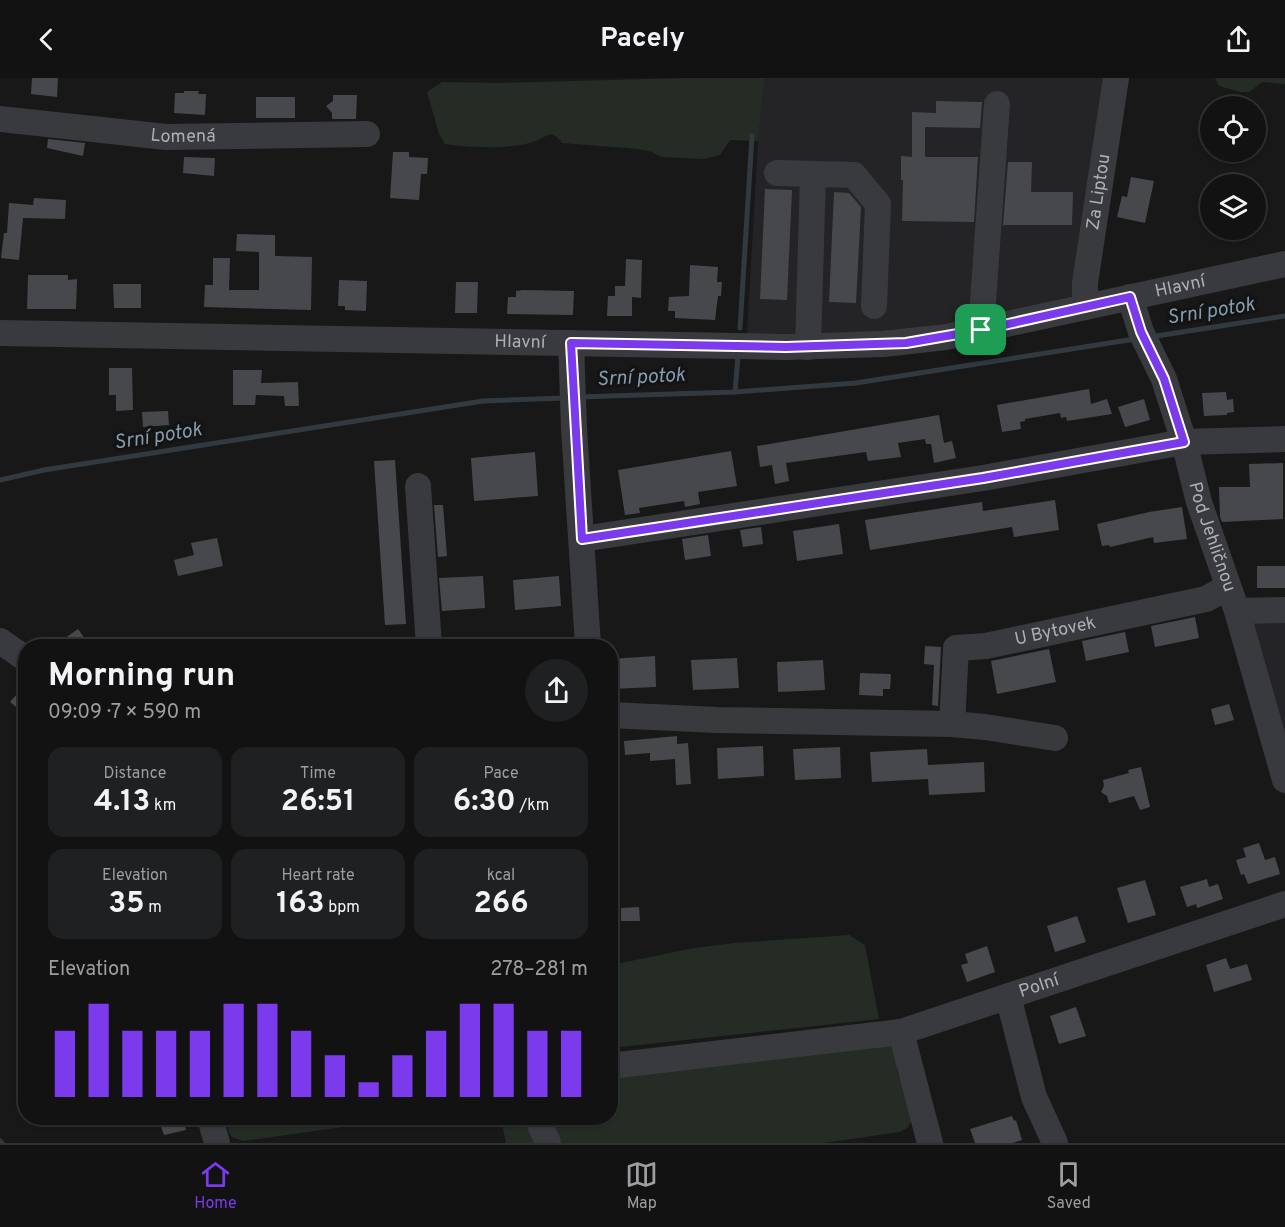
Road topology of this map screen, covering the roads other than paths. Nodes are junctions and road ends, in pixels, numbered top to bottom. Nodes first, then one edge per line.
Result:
1 (1116, 78) edge
2 (997, 104) dead end
3 (0, 119) edge
4 (367, 134) dead end
5 (777, 173) dead end
6 (813, 174) junction
7 (1285, 264) edge
8 (1130, 297) junction
9 (874, 306) dead end
10 (1085, 307) junction
11 (981, 330) junction
12 (0, 333) edge
13 (571, 343) junction
14 (808, 346) junction
15 (1285, 439) edge
16 (1184, 442) junction
17 (418, 486) dead end
18 (582, 539) junction
19 (1227, 587) junction
20 (1285, 610) edge
21 (1237, 611) junction
22 (429, 639) edge
23 (588, 639) edge
24 (0, 641) edge
25 (18, 653) edge
26 (618, 715) edge
27 (952, 724) junction
28 (1055, 738) dead end
29 (1285, 780) edge
30 (1285, 904) edge
31 (1008, 996) junction
32 (901, 1032) junction
33 (618, 1065) edge
34 (212, 1125) edge
35 (540, 1125) edge
36 (217, 1143) edge
37 (548, 1143) edge
38 (930, 1143) edge
39 (1055, 1143) edge

1 - 10 street, Za Liptou
2 - 11 street
3 - 4 street, Lomená
5 - 6 street
6 - 9 street
6 - 14 street
7 - 8 street, Hlavní
8 - 10 street, Hlavní
8 - 16 street, Pod Jehličnou
10 - 11 street, Hlavní
11 - 14 street, Hlavní
12 - 13 street, Hlavní
13 - 14 street, Hlavní
13 - 18 street
15 - 16 street
16 - 18 street
16 - 19 street, Pod Jehličnou
17 - 22 street
18 - 23 street
19 - 21 street, Pod Jehličnou
19 - 27 street, U Bytovek
20 - 21 street
21 - 29 street, Pod Jehličnou
24 - 25 street
26 - 27 street
27 - 28 street
30 - 31 street, Polní
31 - 32 street, Polní
31 - 39 street
32 - 33 street, Polní
32 - 38 street
34 - 36 street
35 - 37 street

